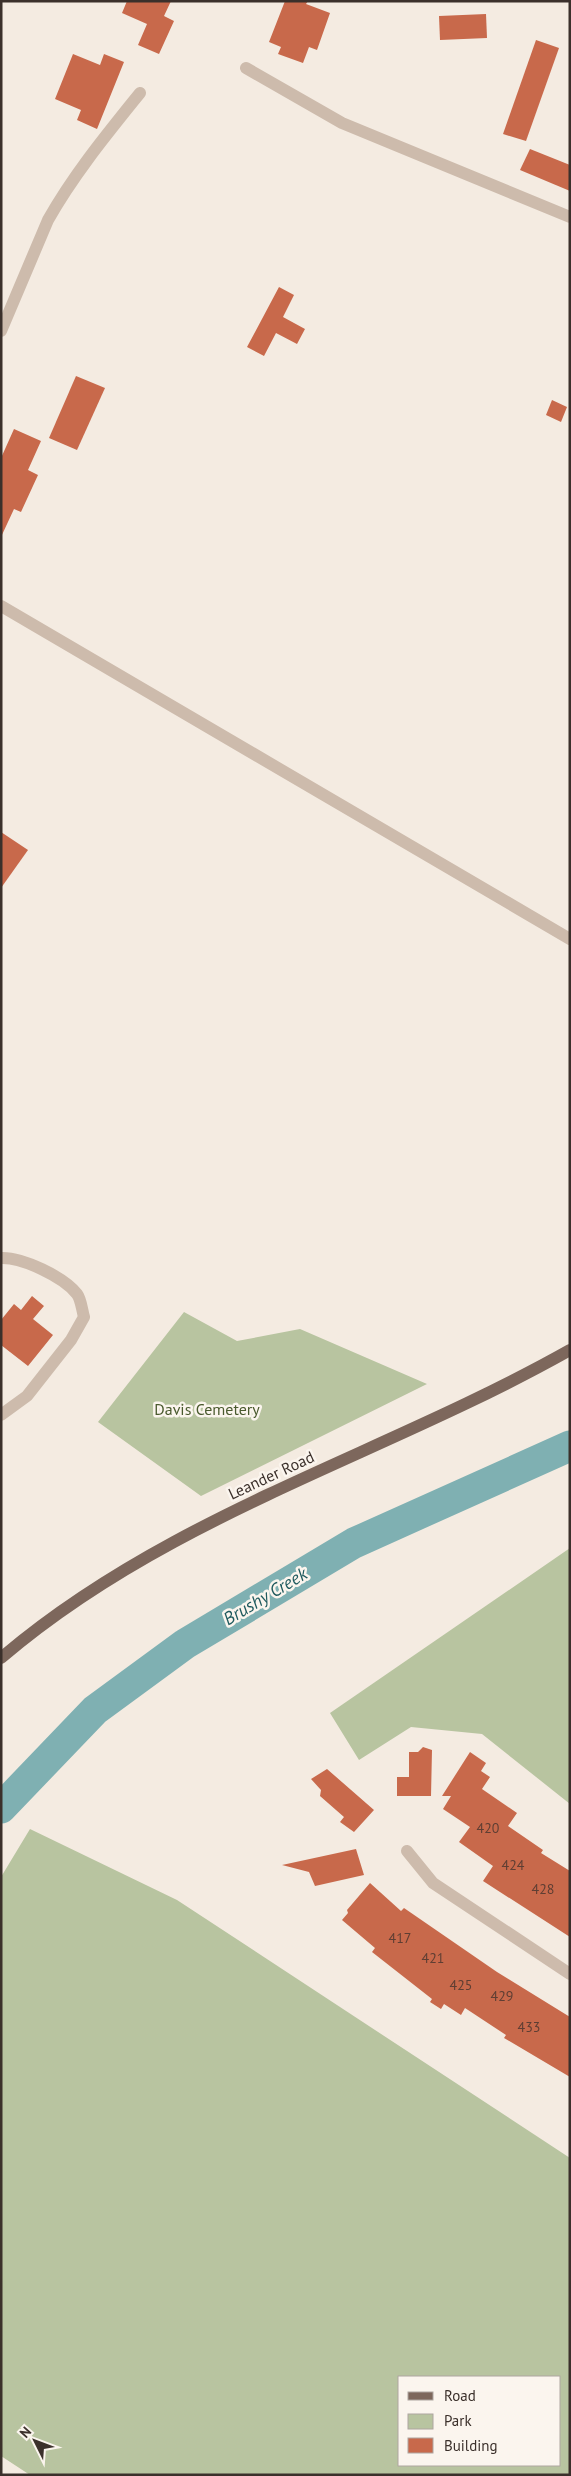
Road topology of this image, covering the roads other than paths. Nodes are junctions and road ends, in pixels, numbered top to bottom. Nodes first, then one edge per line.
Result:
1 (246, 68) dead end
2 (140, 93) dead end
3 (570, 217) edge
4 (1, 331) edge
5 (1, 606) edge
6 (570, 939) edge
7 (1, 1258) edge
8 (570, 1350) edge
9 (1, 1415) edge
10 (3, 1653) edge
11 (407, 1851) dead end
12 (570, 1974) edge

1 - 3 street
2 - 4 street
5 - 6 street
7 - 9 street
8 - 10 main road, Leander Road
11 - 12 street

